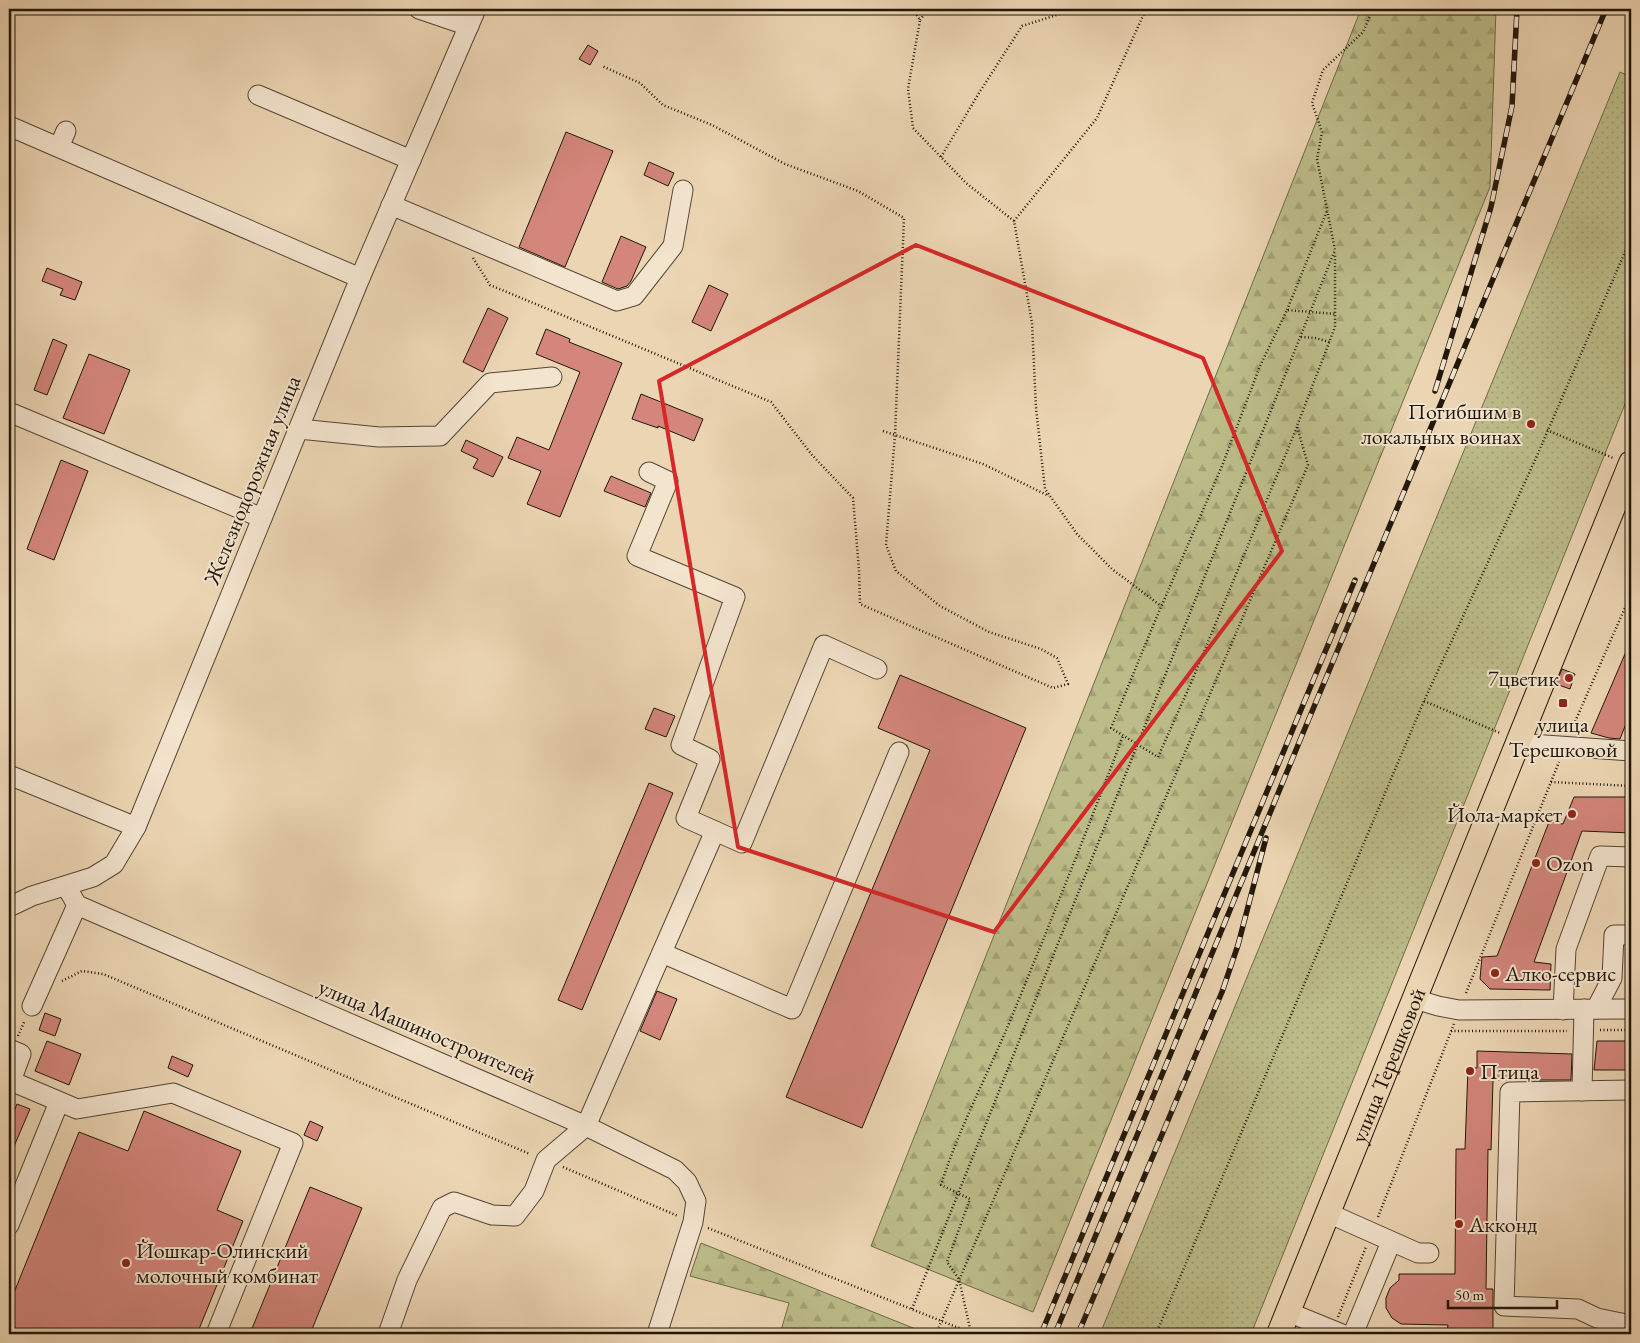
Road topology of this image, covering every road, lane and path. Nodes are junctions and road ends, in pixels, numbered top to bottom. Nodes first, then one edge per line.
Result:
1 (419, 9) edge
2 (913, 9) edge
3 (928, 9) edge
4 (1067, 9) edge
5 (1146, 9) edge
6 (1373, 9) edge
7 (473, 17) edge
8 (920, 20) junction
9 (602, 66) dead end
10 (258, 95) dead end
11 (9, 126) edge
12 (941, 158) junction
13 (410, 160) junction
14 (683, 190) dead end
15 (391, 206) junction
16 (1327, 209) junction
17 (1014, 221) junction
18 (457, 233) junction
19 (1631, 238) edge
20 (1335, 250) junction
21 (360, 278) junction
22 (1286, 310) junction
23 (1311, 312) junction
24 (1335, 314) junction
25 (1301, 337) junction
26 (1330, 342) junction
27 (552, 377) dead end
28 (9, 412) edge
29 (1297, 426) junction
30 (299, 429) junction
31 (883, 430) dead end
32 (1547, 430) junction
33 (895, 435) junction
34 (1631, 465) edge
35 (649, 472) dead end
36 (1050, 496) junction
37 (262, 518) junction
38 (1631, 594) edge
39 (1161, 606) junction
40 (877, 669) dead end
41 (1424, 702) junction
42 (1510, 735) junction
43 (1124, 736) junction
44 (1138, 745) junction
45 (1565, 746) junction
46 (1631, 751) edge
47 (899, 752) dead end
48 (9, 775) edge
49 (1550, 782) junction
50 (1631, 786) edge
51 (136, 827) junction
52 (715, 831) junction
53 (1631, 857) edge
54 (66, 886) junction
55 (77, 905) junction
56 (9, 907) edge
57 (1631, 935) edge
58 (662, 953) junction
59 (58, 982) dead end
60 (1415, 999) junction
61 (32, 1006) joint
62 (1590, 1009) junction
63 (1631, 1009) edge
64 (1460, 1010) junction
65 (1563, 1010) junction
66 (1631, 1030) edge
67 (1451, 1031) junction
68 (1584, 1031) junction
69 (10, 1049) edge
70 (1631, 1090) edge
71 (1582, 1091) junction
72 (59, 1102) junction
73 (586, 1126) junction
74 (546, 1160) junction
75 (958, 1193) junction
76 (1328, 1213) junction
77 (693, 1222) junction
78 (9, 1225) edge
79 (1372, 1233) junction
80 (1391, 1242) junction
81 (1430, 1253) dead end
82 (959, 1279) junction
83 (912, 1310) junction
84 (1288, 1312) junction
85 (941, 1322) junction
86 (1631, 1325) edge
87 (1337, 1332) edge
88 (216, 1334) edge
89 (388, 1334) edge
90 (657, 1334) edge
91 (936, 1334) edge
92 (972, 1334) edge
93 (1156, 1334) edge
94 (1279, 1334) edge
95 (1353, 1334) edge

1 - 7 street
2 - 8 path
3 - 8 path
4 - 12 path
5 - 17 path
6 - 16 path
7 - 13 street, Железнодорожная улица
8 - 12 path
9 - 33 path
10 - 13 street
11 - 21 street
12 - 17 path
13 - 15 street, Железнодорожная улица
14 - 18 street
15 - 18 street
15 - 21 street, Железнодорожная улица
16 - 20 path
16 - 22 path
17 - 36 path
18 - 33 path
19 - 32 path
20 - 23 path
20 - 24 path
21 - 30 street, Железнодорожная улица
22 - 23 path
22 - 39 path
23 - 24 path
23 - 25 path
24 - 26 path
25 - 26 path
25 - 44 path
26 - 29 path
27 - 30 street
28 - 37 street
29 - 44 path
29 - 82 path
30 - 37 street, Железнодорожная улица
31 - 33 path
32 - 34 path
32 - 41 path
33 - 36 path
34 - 42 main road, улица Терешковой
35 - 52 street
36 - 39 path
37 - 51 street, Железнодорожная улица
38 - 45 path
39 - 43 path
40 - 52 street
41 - 42 path
41 - 93 path
42 - 45 street
42 - 60 main road, улица Терешковой
43 - 44 path
43 - 75 path
44 - 75 path
45 - 46 street
45 - 49 path
47 - 58 street
48 - 51 street
49 - 50 path
49 - 64 path
51 - 54 street, Железнодорожная улица
52 - 58 street
53 - 65 street
54 - 55 street
54 - 56 street, Железнодорожная улица
55 - 61 street
55 - 73 street, улица Машиностроителей
57 - 62 street
58 - 73 street
59 - 74 path
60 - 64 street
60 - 76 main road, улица Терешковой
61 - 69 path
62 - 63 street
62 - 65 street
62 - 68 street
64 - 65 street
64 - 67 path
66 - 68 path
67 - 68 path
67 - 79 path
68 - 71 street
69 - 72 street
70 - 71 street
71 - 86 street
72 - 78 street
72 - 88 street
73 - 74 street
73 - 77 street, улица Машиностроителей
74 - 77 path
74 - 89 street
75 - 82 path
75 - 83 path
76 - 79 street
76 - 84 main road, улица Терешковой
77 - 83 path
77 - 90 street, улица Машиностроителей
79 - 80 street
79 - 87 path
80 - 81 street
80 - 95 street
82 - 85 path
82 - 92 path
83 - 85 path
84 - 87 street
84 - 94 main road, улица Терешковой
85 - 91 path
85 - 92 path

